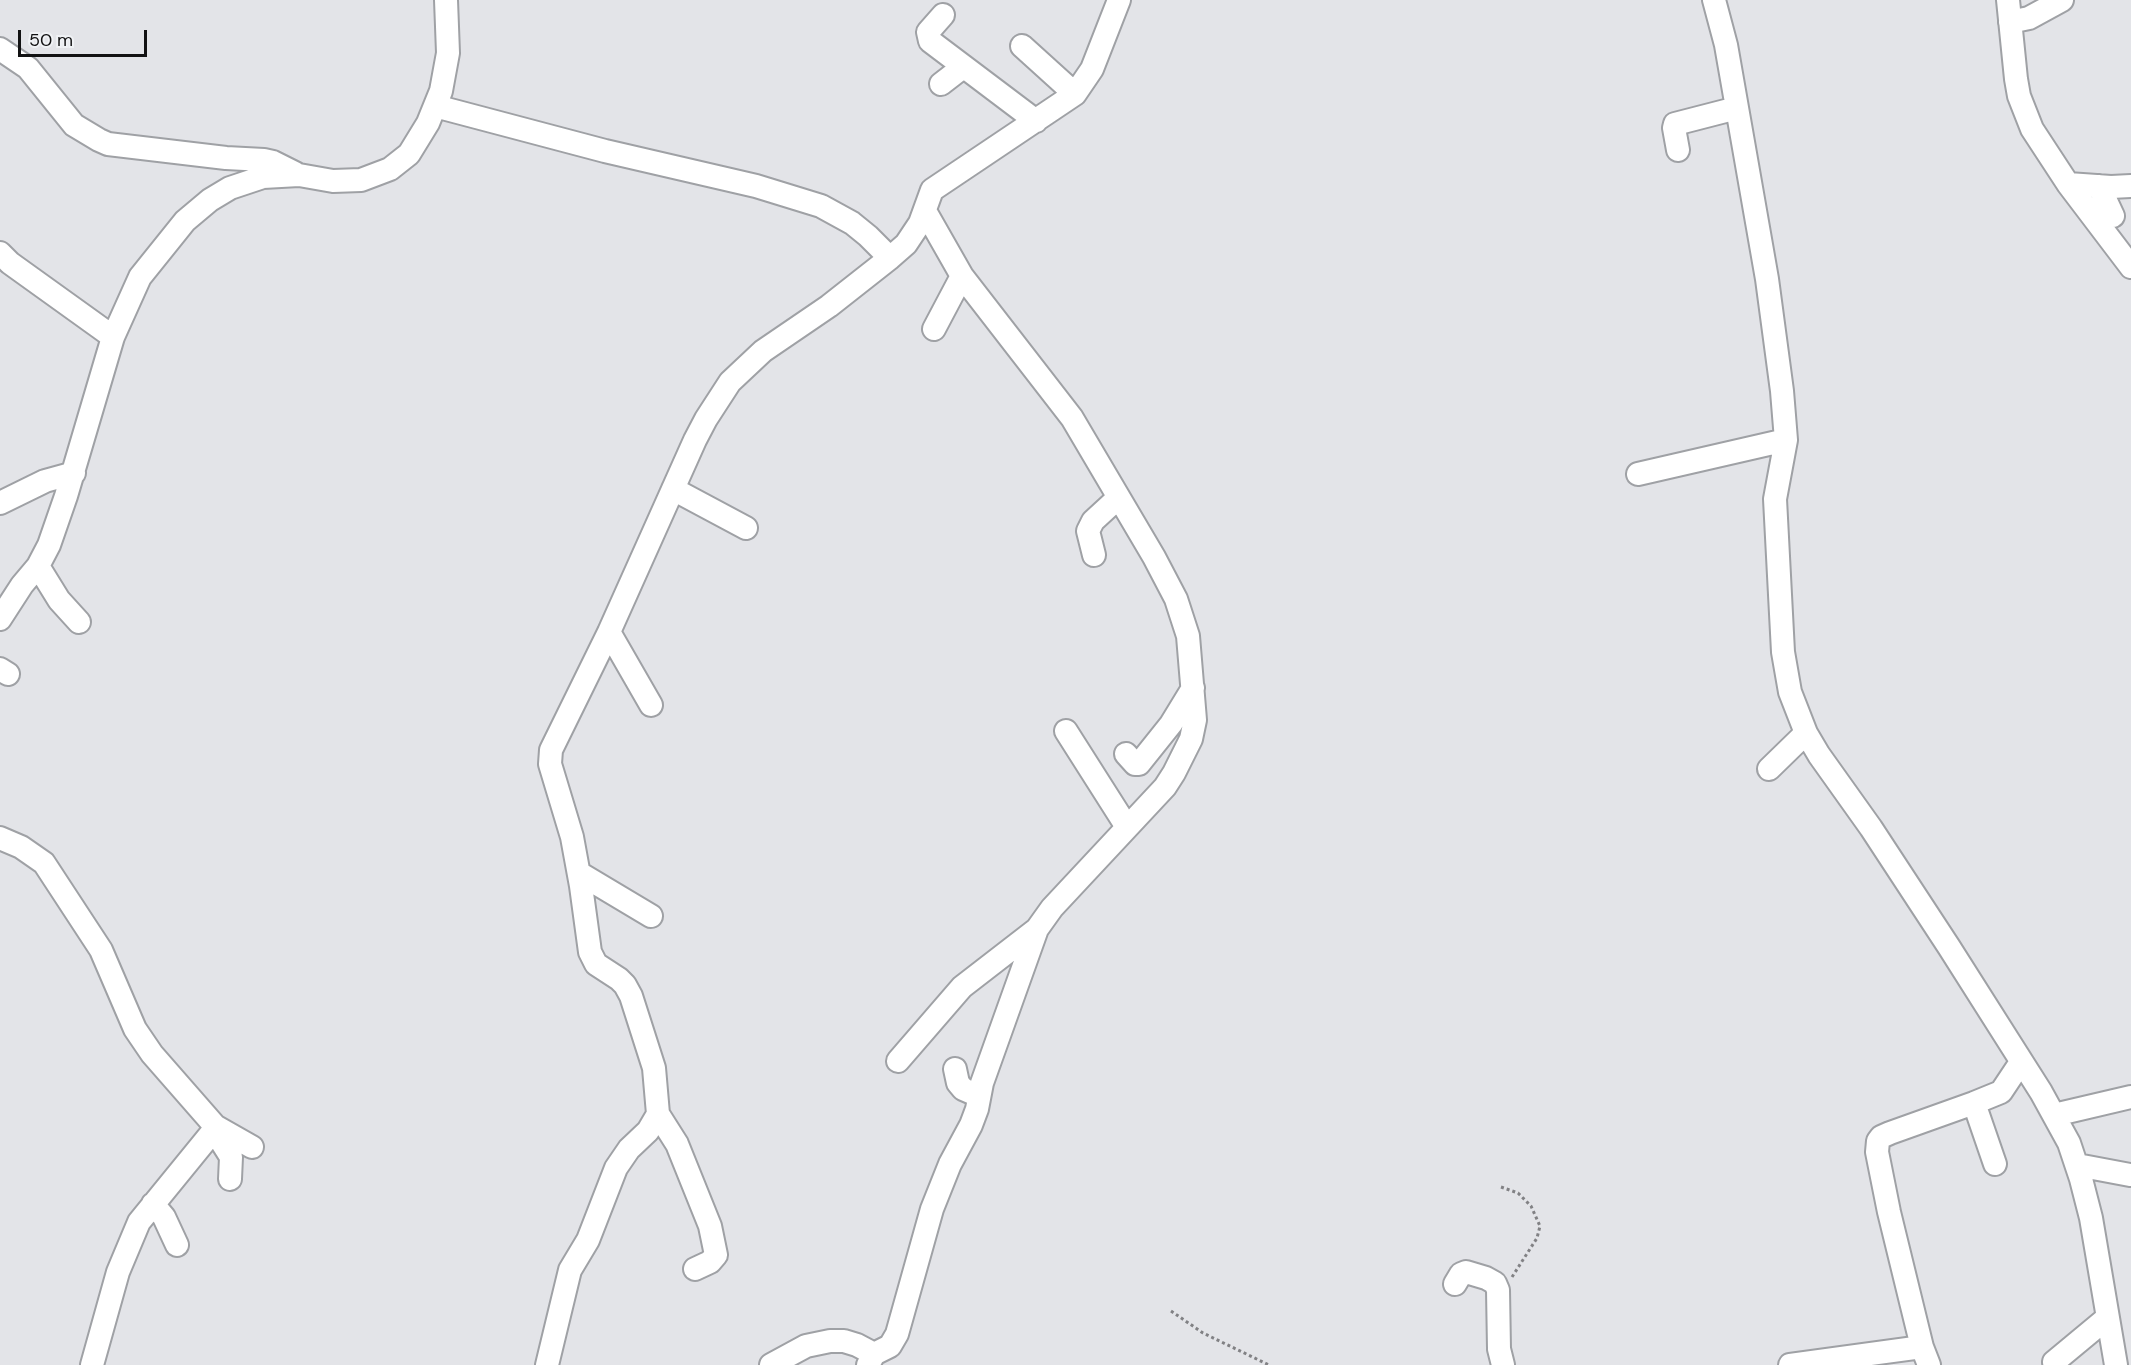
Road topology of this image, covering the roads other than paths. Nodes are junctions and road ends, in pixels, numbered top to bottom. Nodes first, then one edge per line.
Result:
1 (446, 0) edge
2 (1119, 0) edge
3 (1714, 0) edge
4 (2062, 0) edge
5 (2009, 11) edge
6 (943, 15) dead end
7 (1022, 46) dead end
8 (0, 48) edge
9 (963, 67) junction
10 (941, 84) dead end
11 (1075, 94) junction
12 (435, 106) junction
13 (1737, 108) junction
14 (1036, 122) junction
15 (1678, 150) dead end
16 (299, 175) junction
17 (2068, 184) junction
18 (2099, 186) junction
19 (2131, 186) edge
20 (925, 211) junction
21 (2113, 216) dead end
22 (0, 253) edge
23 (890, 258) junction
24 (2131, 267) edge
25 (962, 276) junction
26 (934, 329) dead end
27 (114, 338) junction
28 (1786, 440) junction
29 (74, 472) junction
30 (1638, 474) dead end
31 (673, 489) junction
32 (1118, 498) junction
33 (0, 503) edge
34 (746, 528) dead end
35 (1094, 555) dead end
36 (38, 567) junction
37 (0, 619) edge
38 (79, 622) dead end
39 (609, 632) junction
40 (1193, 688) junction
41 (651, 705) dead end
42 (1066, 731) dead end
43 (1806, 732) junction
44 (1126, 754) dead end
45 (1769, 770) dead end
46 (1127, 827) junction
47 (0, 838) edge
48 (579, 873) junction
49 (651, 916) dead end
50 (1037, 929) junction
51 (898, 1061) dead end
52 (2021, 1062) junction
53 (955, 1069) dead end
54 (980, 1096) junction
55 (2131, 1097) edge
56 (1974, 1103) junction
57 (658, 1114) junction
58 (2054, 1115) junction
59 (214, 1128) junction
60 (252, 1147) dead end
61 (1995, 1164) dead end
62 (2077, 1165) junction
63 (2130, 1174) edge
64 (230, 1179) dead end
65 (153, 1204) junction
66 (177, 1245) dead end
67 (695, 1269) dead end
68 (1455, 1284) dead end
69 (2108, 1318) junction
70 (1926, 1356) edge
71 (871, 1360) edge
72 (2054, 1362) dead end
73 (92, 1365) edge
74 (547, 1365) edge
75 (771, 1365) edge
76 (1503, 1365) edge
77 (1790, 1365) edge
78 (2116, 1365) edge

1 - 12 street
2 - 11 street
3 - 13 street
4 - 5 street
5 - 17 street
6 - 9 street
7 - 11 street
8 - 16 street
9 - 10 street
9 - 14 street
11 - 14 street
12 - 16 street
12 - 23 street
13 - 15 street
13 - 28 street
14 - 20 street
16 - 27 street
17 - 18 street
17 - 24 street
18 - 19 street
18 - 21 street
20 - 23 street
20 - 25 street
22 - 27 street
23 - 31 street
25 - 26 street
25 - 32 street
27 - 29 street
28 - 30 street
28 - 43 street
29 - 33 street
29 - 36 street
31 - 34 street
31 - 39 street
32 - 35 street
32 - 40 street
36 - 37 street
36 - 38 street
39 - 41 street
39 - 48 street
40 - 44 street
40 - 46 street
42 - 46 street
43 - 45 street
43 - 52 street
46 - 50 street
47 - 59 street
48 - 49 street
48 - 57 street
50 - 51 street
50 - 54 street
52 - 56 street
52 - 58 street
53 - 54 street
54 - 71 street
55 - 58 street
56 - 61 street
56 - 70 street
57 - 67 street
57 - 74 street
58 - 62 street
59 - 60 street
59 - 64 street
59 - 65 street
62 - 63 street
62 - 69 street
65 - 66 street
65 - 73 street
68 - 76 street
69 - 72 street
69 - 78 street
70 - 77 street
71 - 75 street

